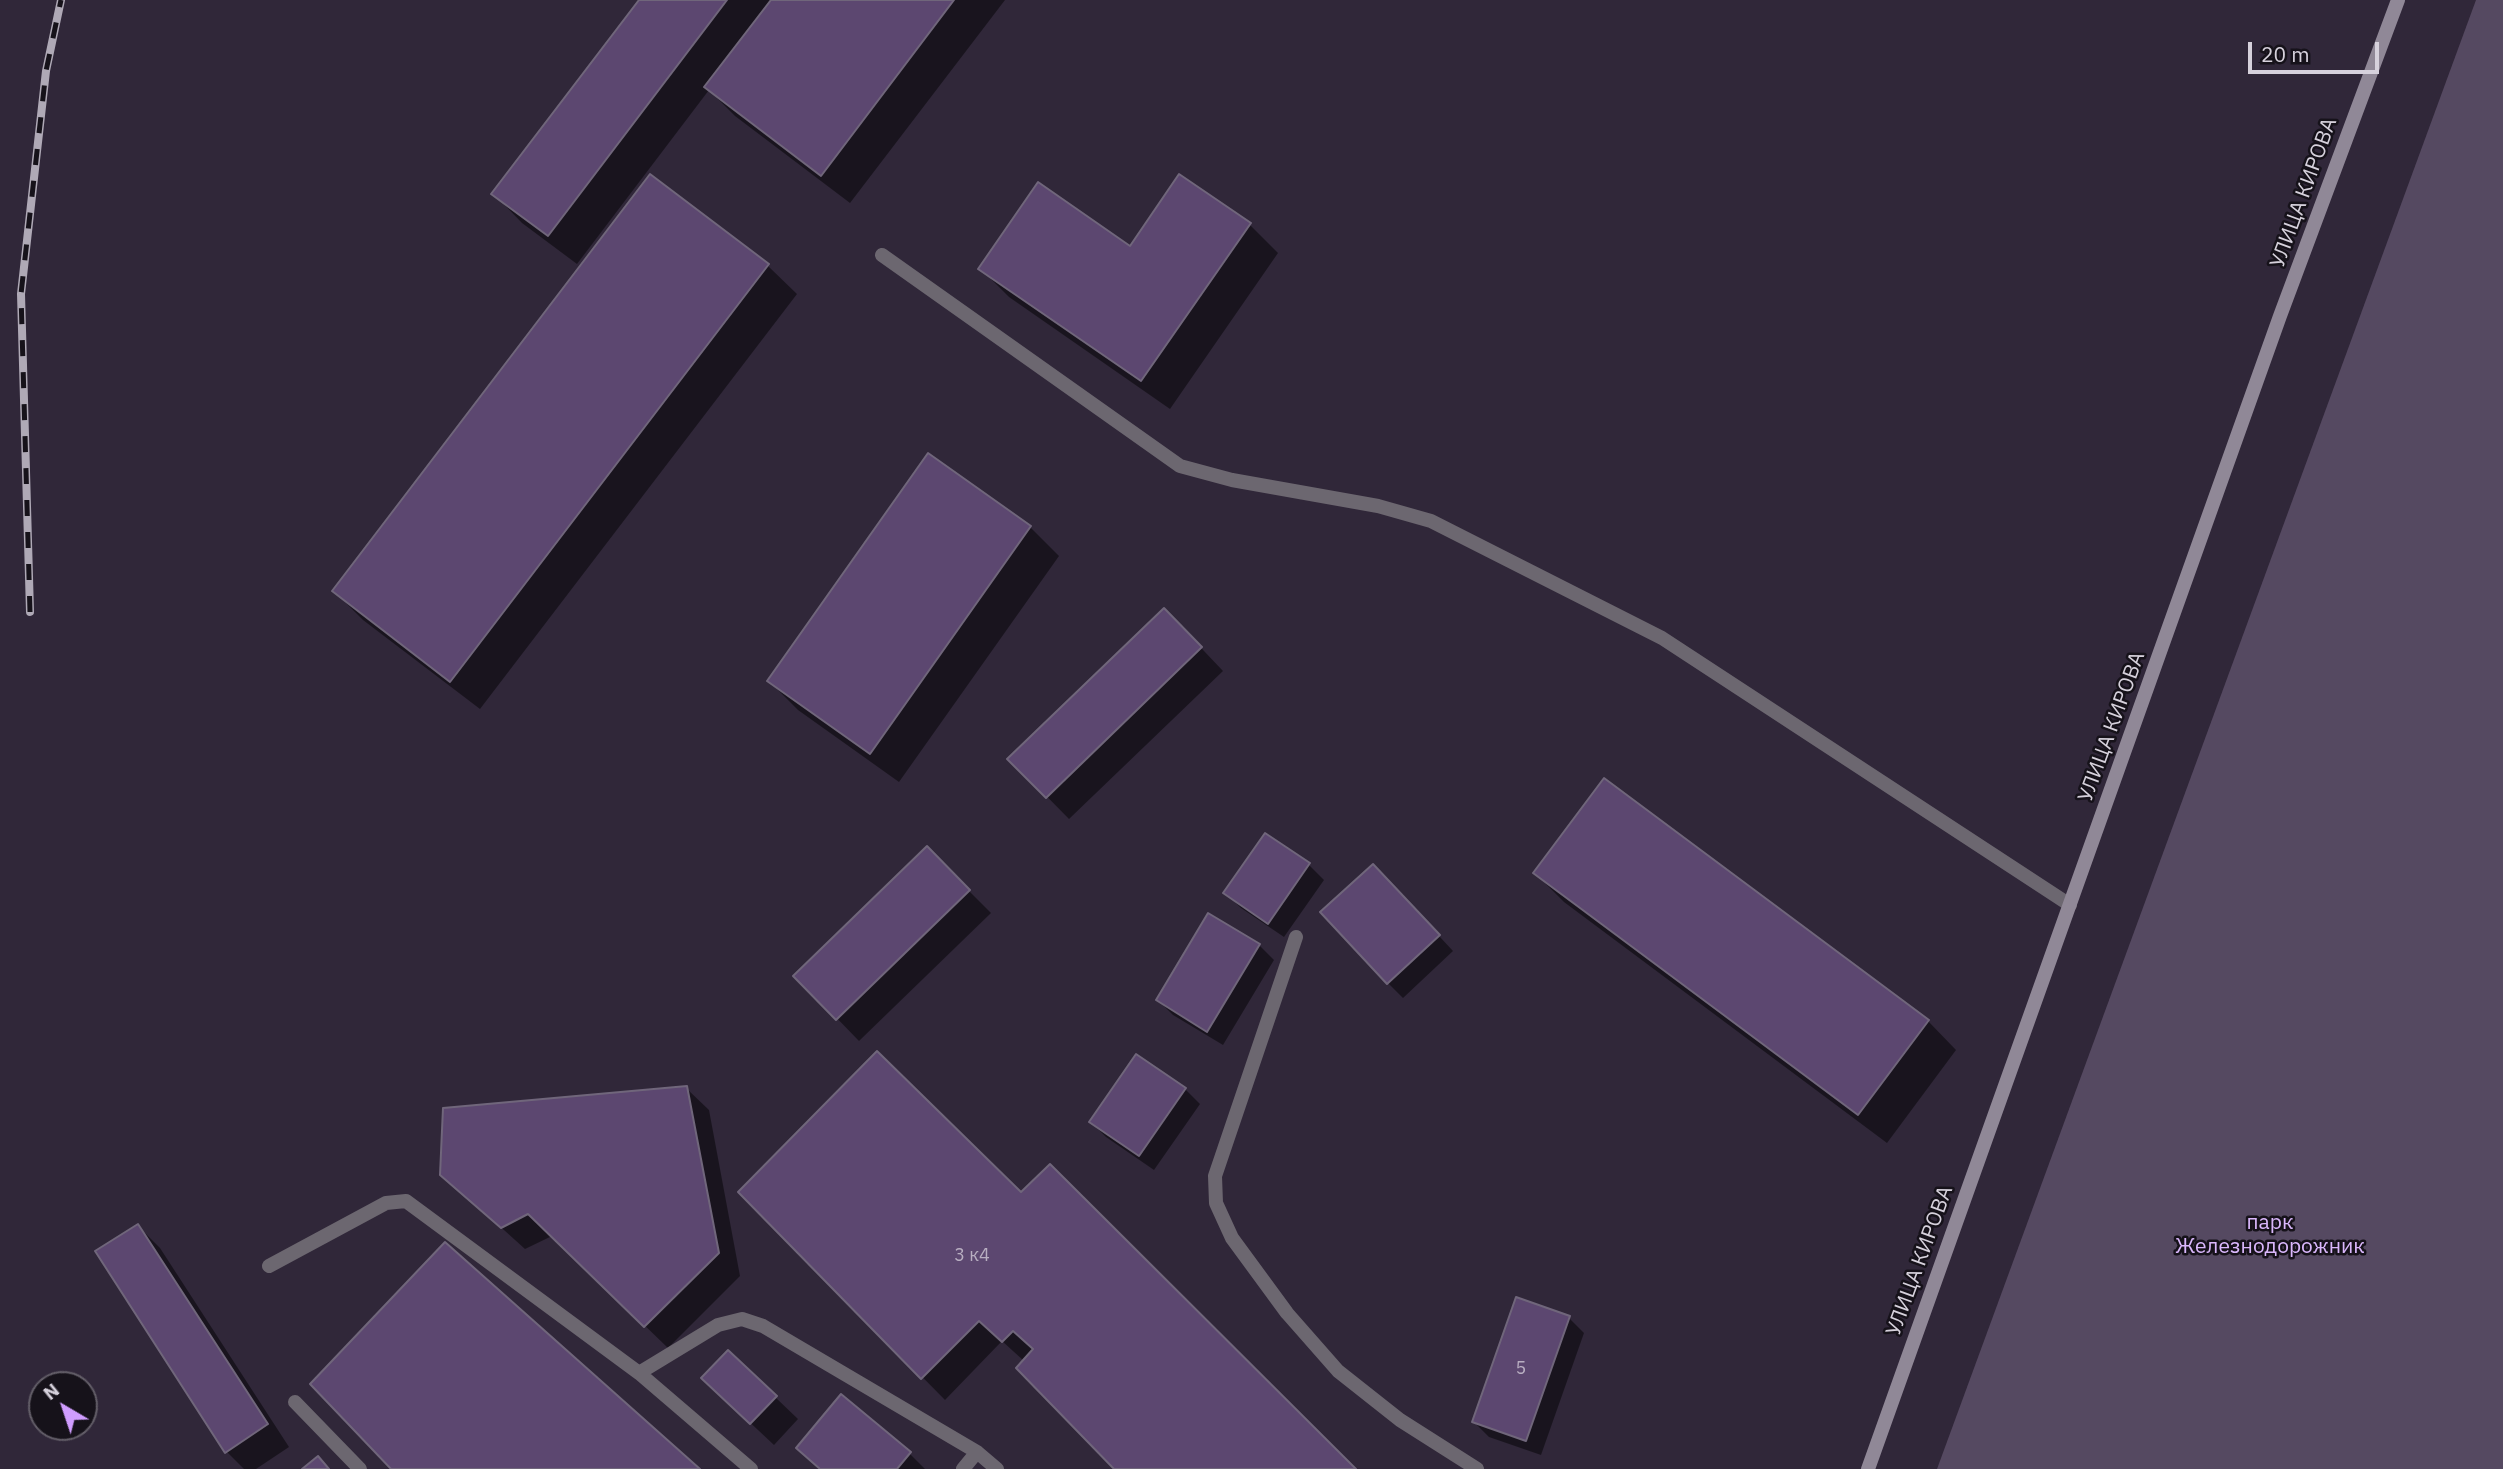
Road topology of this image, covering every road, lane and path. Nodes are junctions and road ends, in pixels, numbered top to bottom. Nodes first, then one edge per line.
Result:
1 (2398, 0) edge
2 (881, 255) dead end
3 (2070, 905) junction
4 (1296, 937) dead end
5 (269, 1266) dead end
6 (639, 1373) junction
7 (295, 1402) dead end
8 (977, 1452) junction
9 (360, 1469) edge
10 (751, 1469) edge
11 (963, 1469) edge
12 (998, 1469) edge
13 (1477, 1469) edge
14 (1868, 1469) edge

1 - 3 main road, УЛИЦА КИРОВА
2 - 3 lane
3 - 14 main road, УЛИЦА КИРОВА
4 - 13 lane
5 - 6 lane
6 - 8 lane
6 - 10 lane
7 - 9 lane
8 - 11 lane
8 - 12 lane

